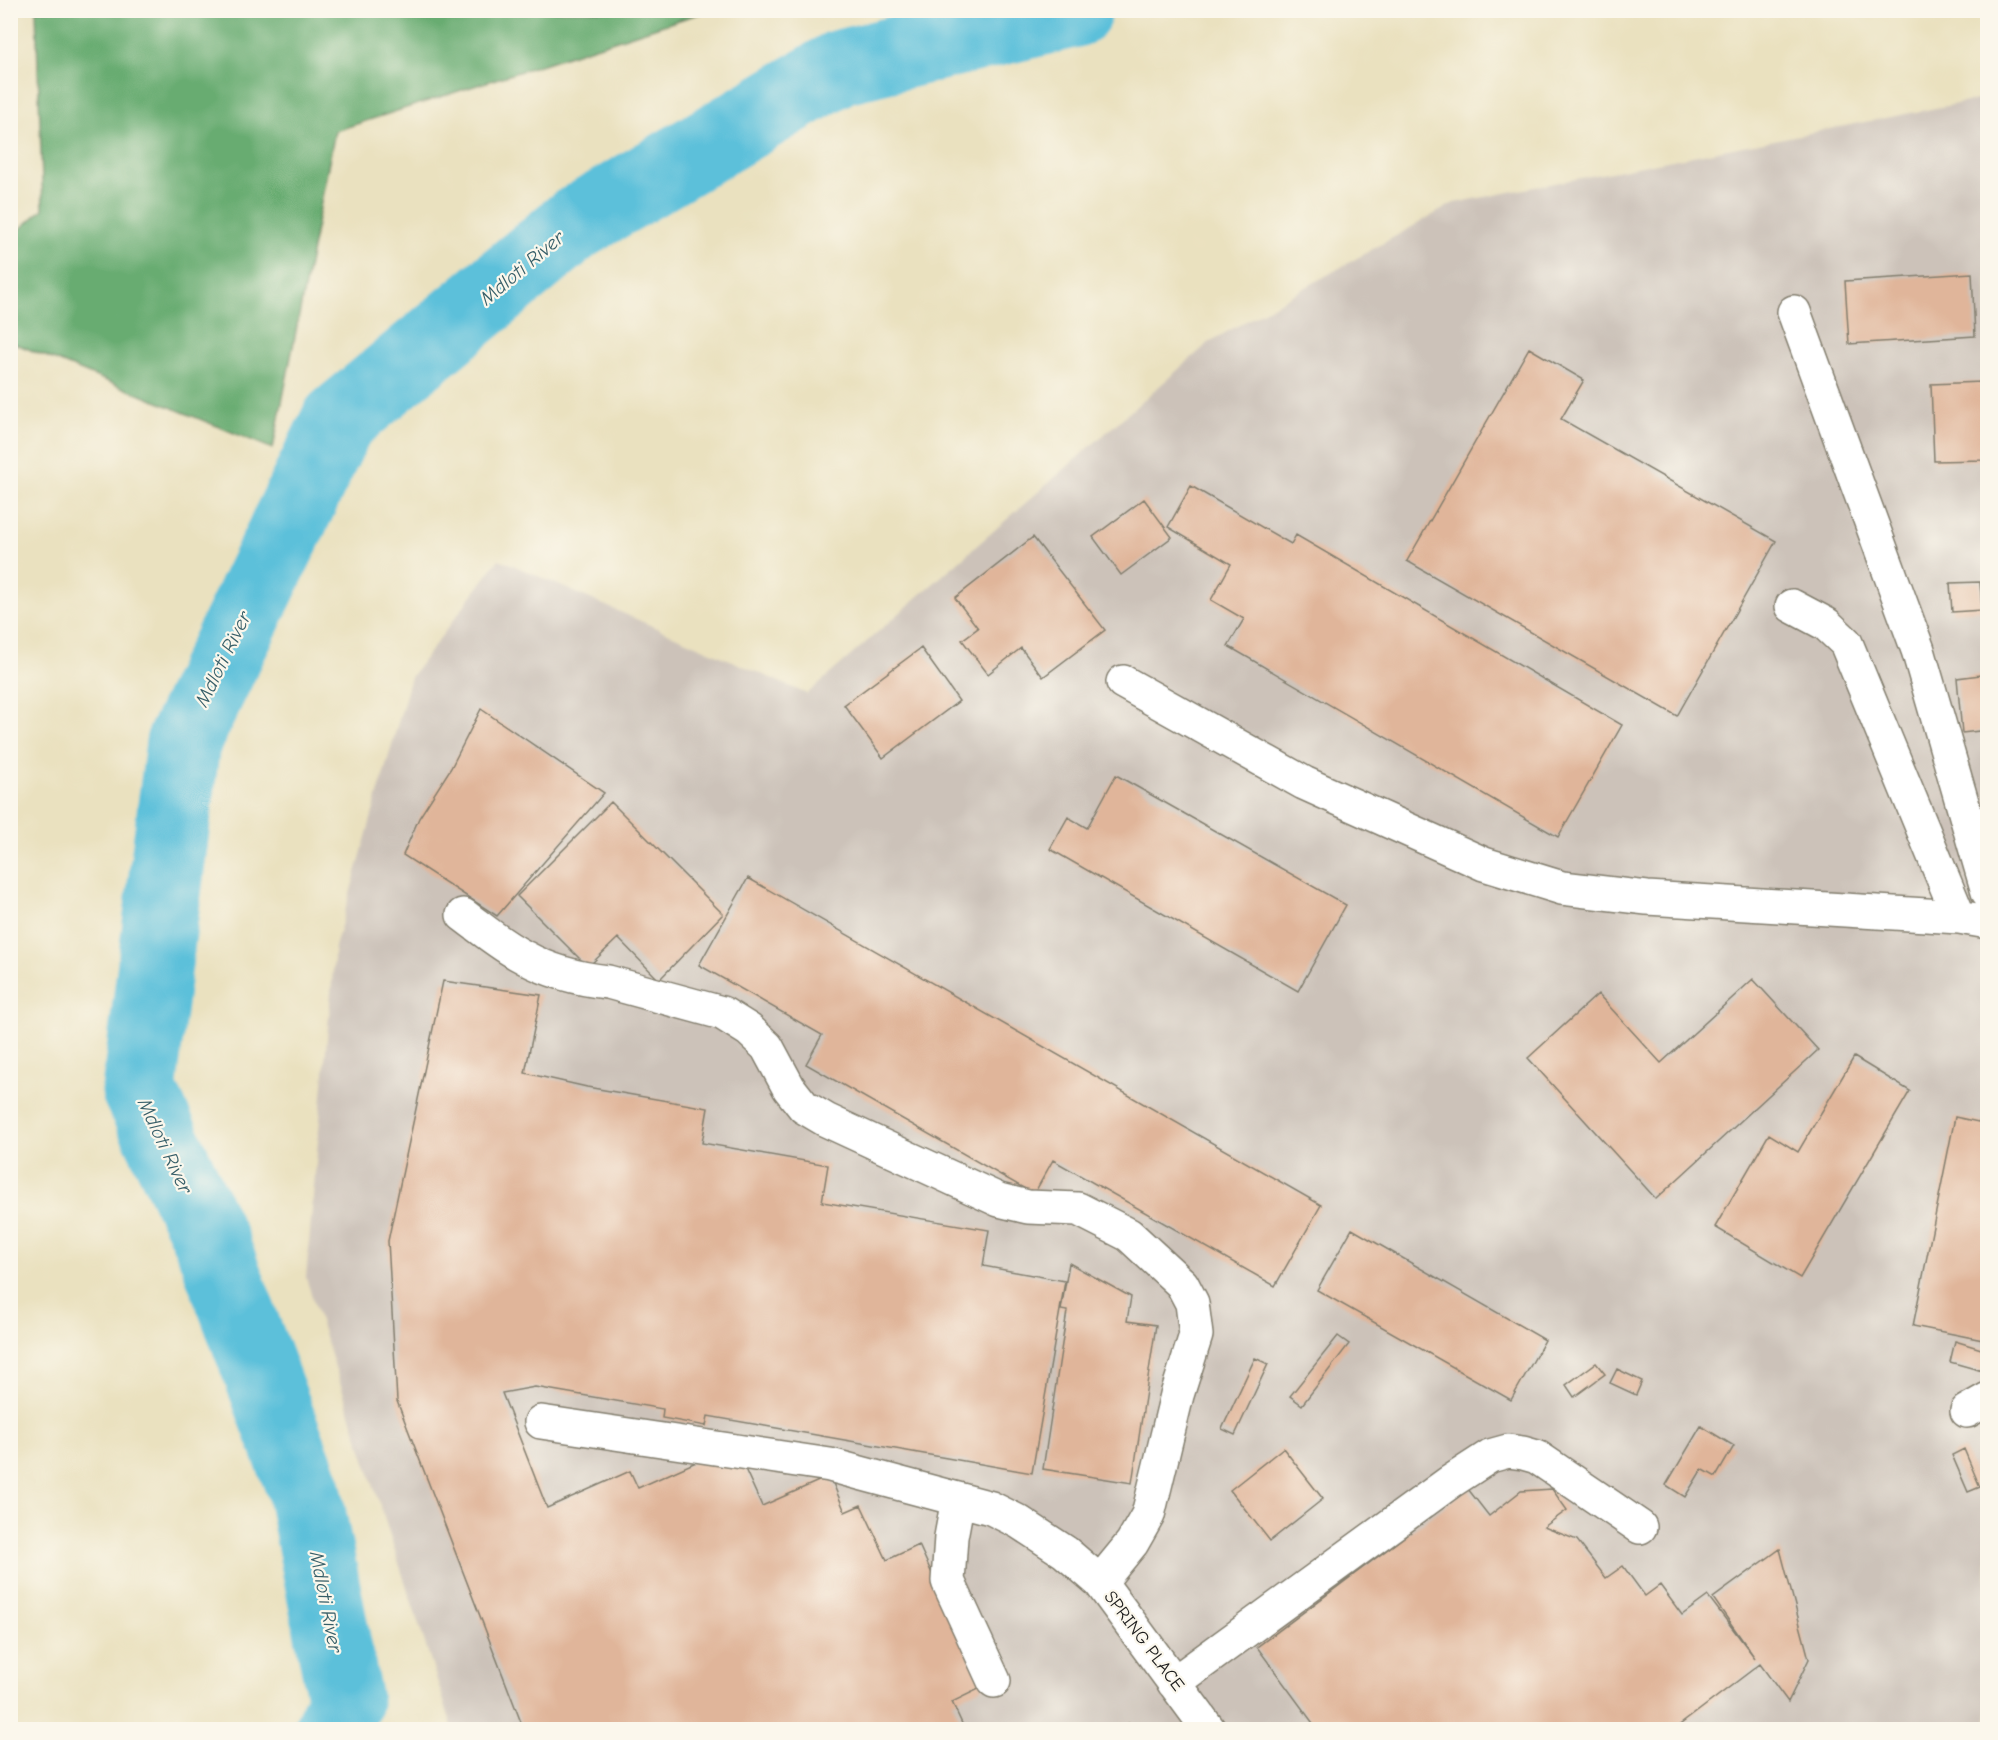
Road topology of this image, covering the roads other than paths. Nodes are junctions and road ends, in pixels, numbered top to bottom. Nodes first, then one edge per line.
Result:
1 (1794, 312) dead end
2 (1791, 606) dead end
3 (1123, 682) dead end
4 (1988, 892) edge
5 (463, 915) dead end
6 (1973, 920) edge
7 (541, 1422) dead end
8 (958, 1499) junction
9 (1640, 1527) dead end
10 (1100, 1582) junction
11 (994, 1681) dead end
12 (1174, 1683) junction
13 (1209, 1730) edge

1 - 4 lane
2 - 6 lane
3 - 6 lane
5 - 10 lane
7 - 8 lane, SPRING PLACE
8 - 10 lane, SPRING PLACE
8 - 11 lane
9 - 12 lane
10 - 12 lane, SPRING PLACE
12 - 13 lane, SPRING PLACE

